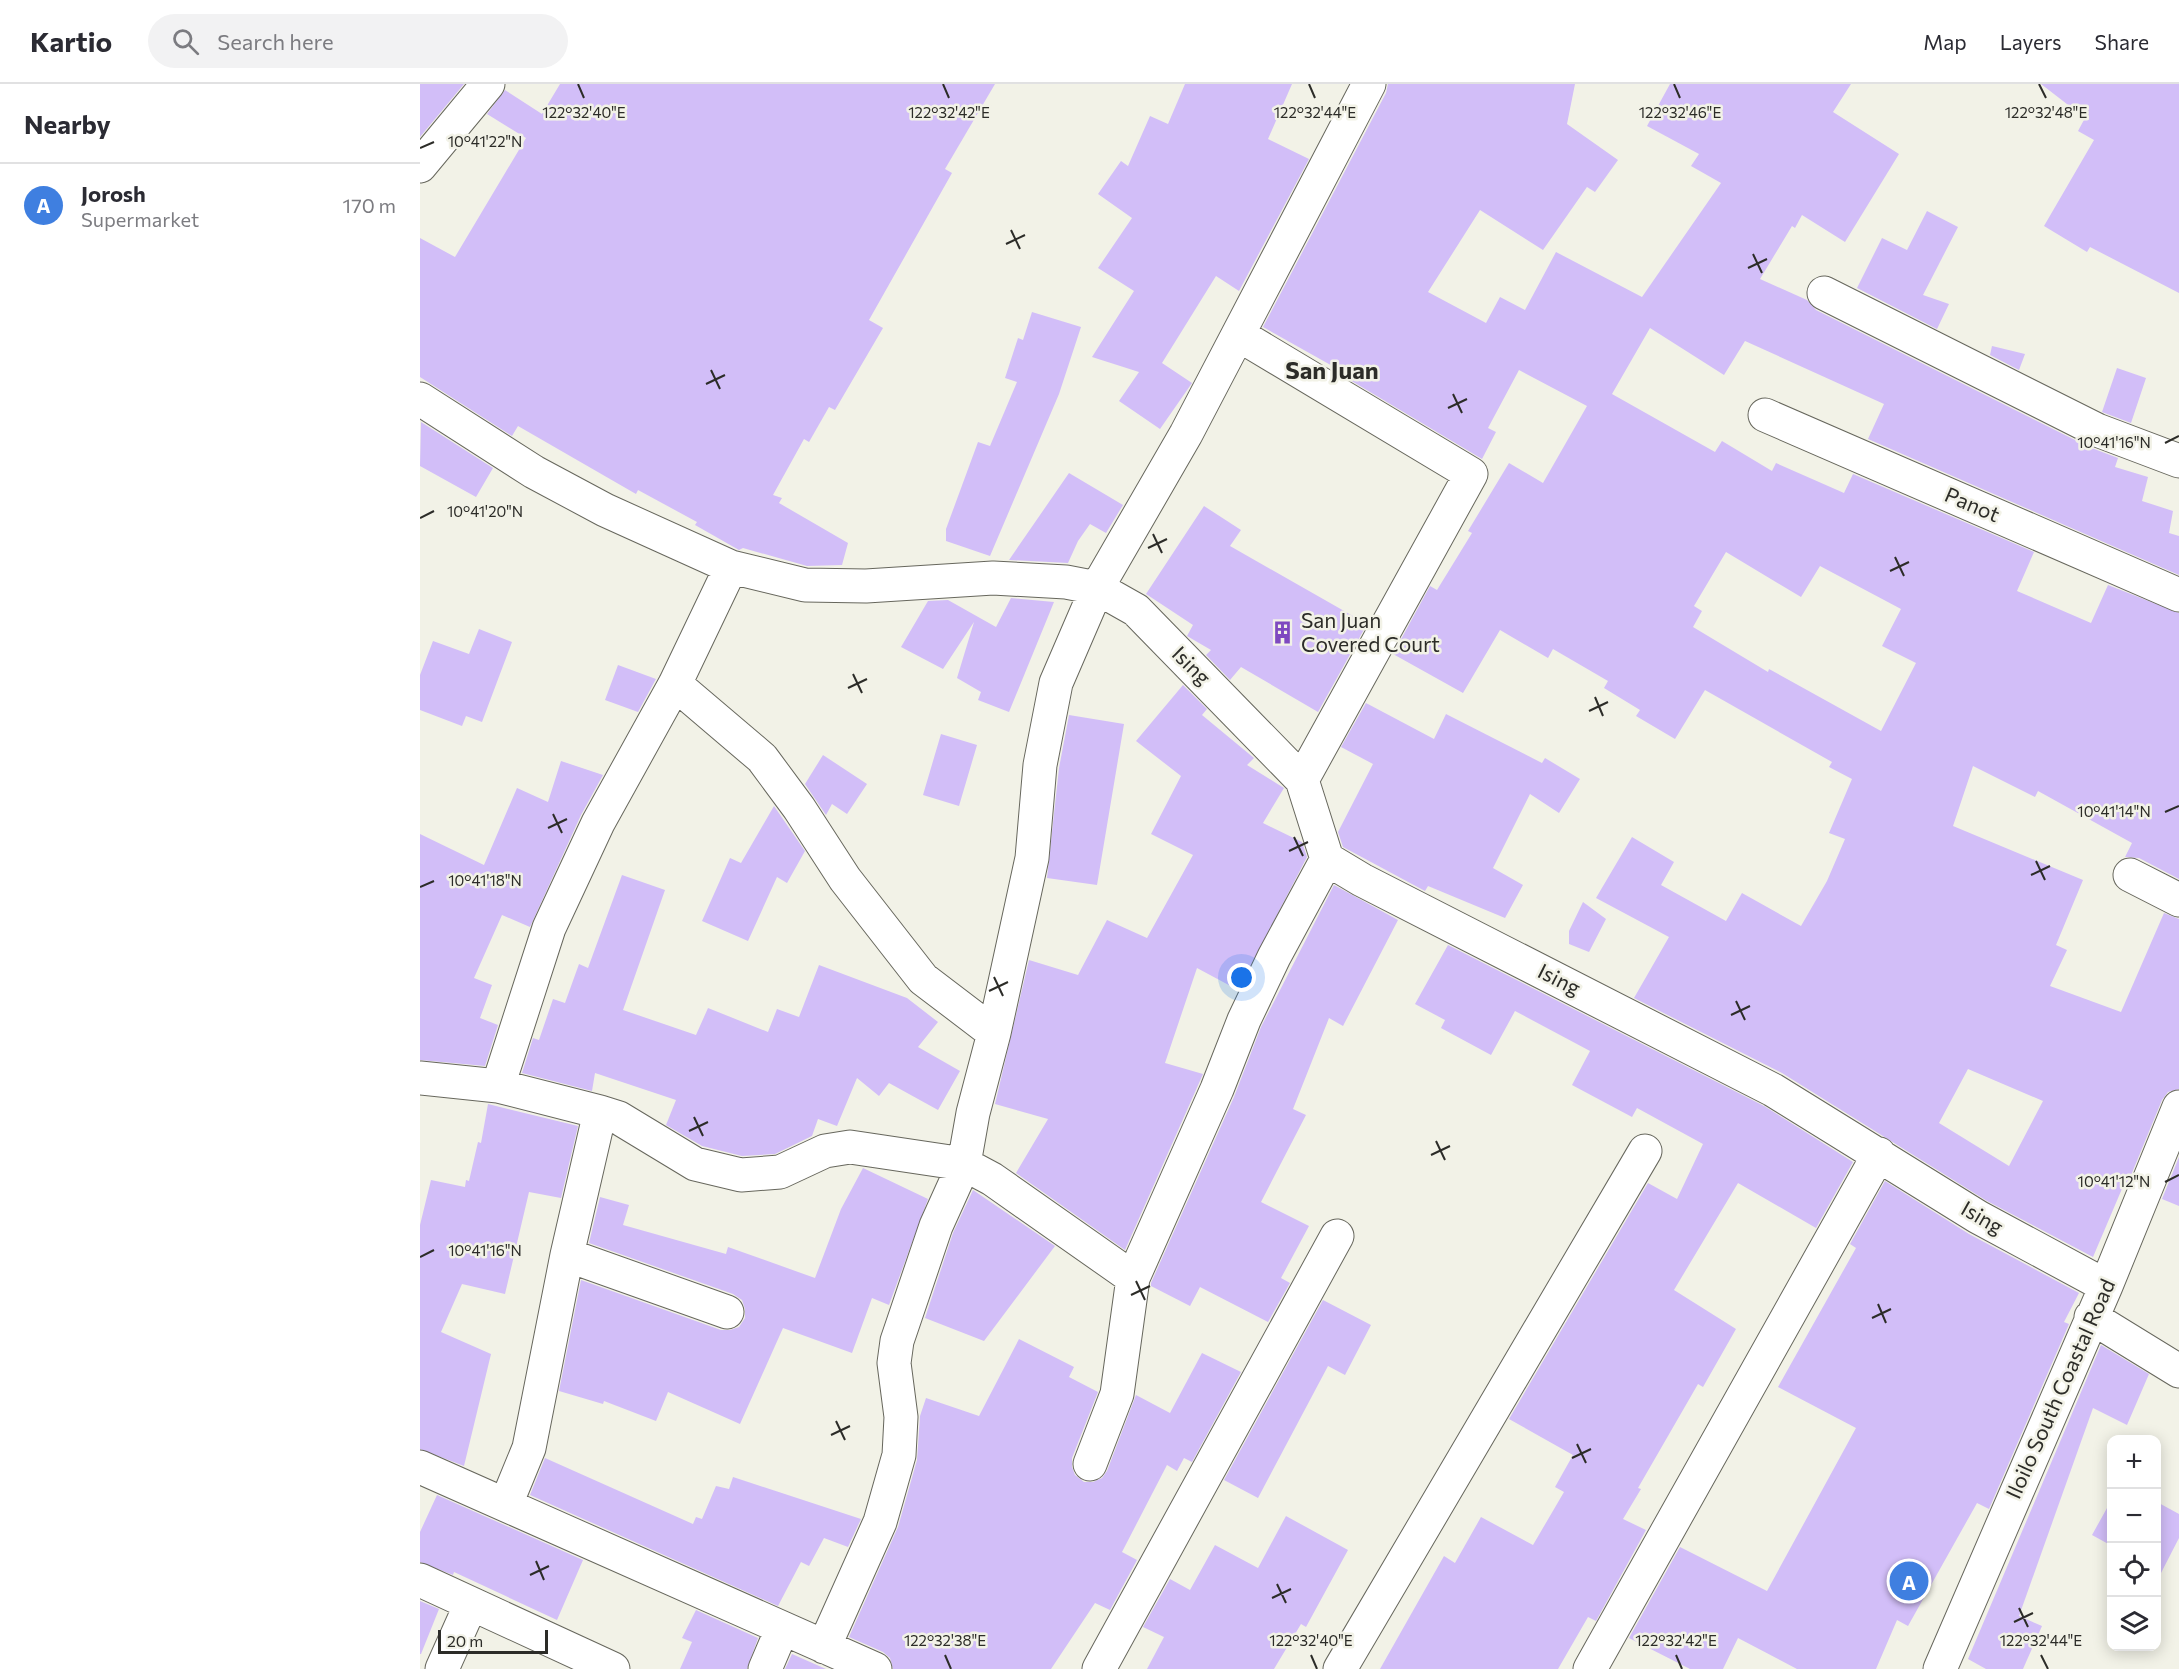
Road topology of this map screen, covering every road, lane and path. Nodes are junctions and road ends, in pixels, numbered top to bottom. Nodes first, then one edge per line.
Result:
1 (488, 84) edge
2 (1369, 84) edge
3 (420, 166) edge
4 (1824, 293) dead end
5 (1239, 335) junction
6 (420, 399) edge
7 (1765, 415) dead end
8 (2179, 461) edge
9 (731, 567) junction
10 (1097, 588) junction
11 (2179, 595) edge
12 (675, 684) junction
13 (1302, 780) junction
14 (1327, 859) junction
15 (2130, 876) dead end
16 (2179, 900) edge
17 (994, 1033) junction
18 (420, 1078) edge
19 (498, 1086) junction
20 (600, 1112) junction
21 (2176, 1122) edge
22 (1645, 1152) dead end
23 (1879, 1154) junction
24 (964, 1164) junction
25 (1337, 1236) dead end
26 (567, 1255) junction
27 (1133, 1278) junction
28 (2106, 1286) junction
29 (727, 1312) dead end
30 (2091, 1317) junction
31 (2179, 1371) edge
32 (1090, 1464) dead end
33 (420, 1467) edge
34 (506, 1504) junction
35 (420, 1580) edge
36 (471, 1604) junction
37 (782, 1629) junction
38 (824, 1647) junction
39 (597, 1666) edge
40 (442, 1669) edge
41 (765, 1669) edge
42 (875, 1669) edge
43 (1099, 1669) edge
44 (1340, 1669) edge
45 (1590, 1669) edge
46 (1940, 1669) edge

1 - 3 street
2 - 5 street
4 - 8 street
5 - 10 street
5 - 13 street
6 - 9 street, Ising
7 - 11 street, Panot
9 - 10 street, Ising
9 - 12 street
10 - 13 street, Ising
10 - 17 street
12 - 17 street
12 - 19 street
13 - 14 street, Ising
14 - 23 street, Ising
14 - 27 street
15 - 16 street
17 - 24 street
18 - 19 street
19 - 20 street
20 - 24 street
20 - 26 street
21 - 28 street, Iloilo South Coastal Road
22 - 44 street
23 - 28 street, Ising
23 - 45 street
24 - 27 street
24 - 38 street
25 - 43 street
26 - 29 street
26 - 34 street
27 - 32 street
28 - 30 street, Iloilo South Coastal Road
30 - 31 street
30 - 46 street, Iloilo South Coastal Road
33 - 34 street
34 - 37 street
35 - 36 street
36 - 39 street
36 - 40 street
37 - 38 street
37 - 41 street
38 - 42 street

